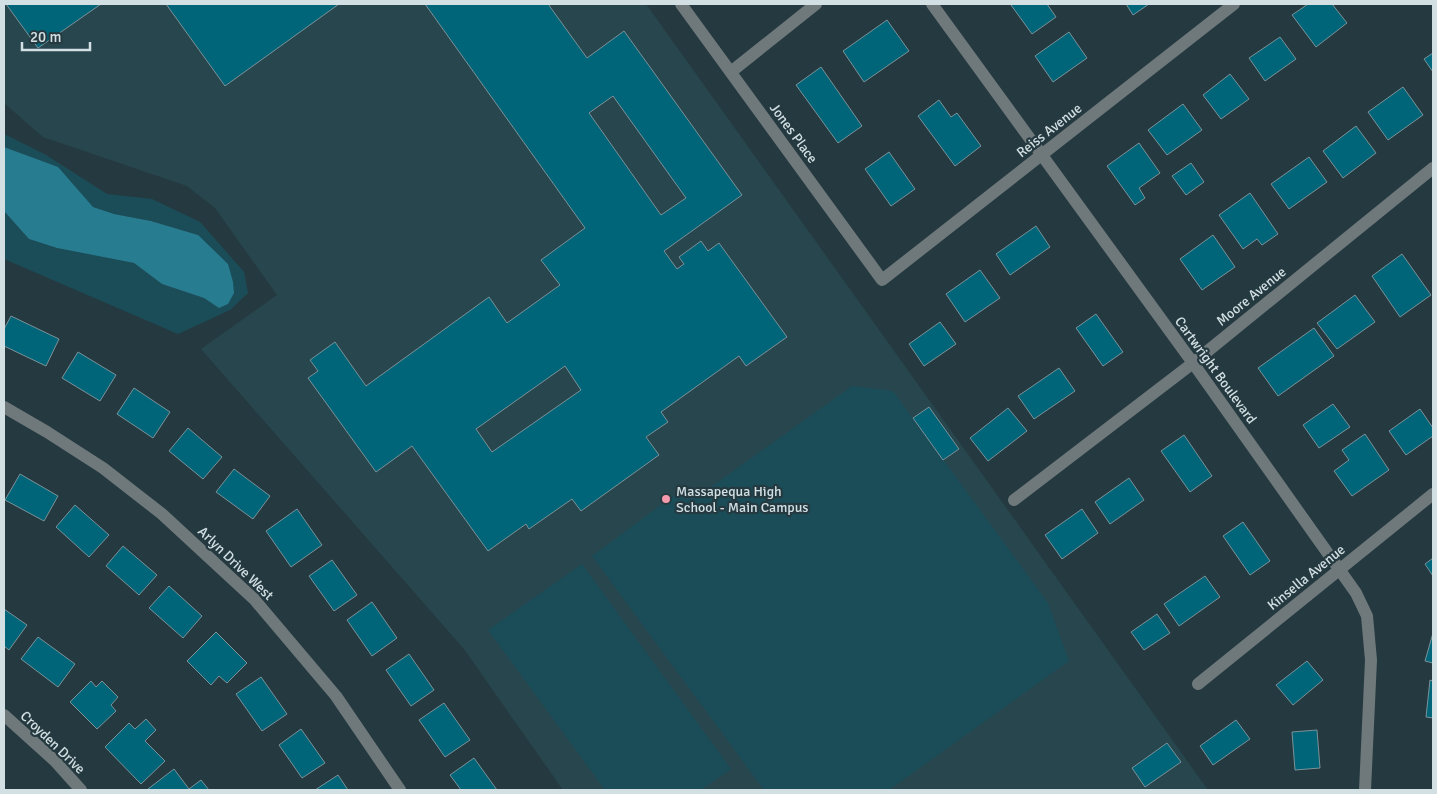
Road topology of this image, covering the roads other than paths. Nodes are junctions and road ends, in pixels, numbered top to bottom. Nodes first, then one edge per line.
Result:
1 (681, 4) edge
2 (816, 4) edge
3 (932, 4) edge
4 (1234, 4) edge
5 (732, 71) junction
6 (1041, 155) junction
7 (1433, 168) edge
8 (882, 280) joint
9 (1193, 363) junction
10 (4, 407) edge
11 (1433, 494) edge
12 (1014, 500) dead end
13 (1340, 569) junction
14 (1198, 684) dead end
15 (4, 715) edge
16 (81, 790) edge
17 (400, 790) edge
18 (1365, 790) edge

1 - 5 street, Jones Place
2 - 5 street
3 - 6 street, Cartwright Boulevard
4 - 6 street, Reiss Avenue
5 - 8 street, Jones Place
6 - 8 street, Reiss Avenue
6 - 9 street, Cartwright Boulevard
7 - 9 street, Moore Avenue
9 - 12 street, Moore Avenue
9 - 13 street, Cartwright Boulevard
10 - 17 street, Arlyn Drive West
11 - 13 street, Kinsella Avenue
13 - 14 street, Kinsella Avenue
13 - 18 street, Cartwright Boulevard
15 - 16 street, Croyden Drive

